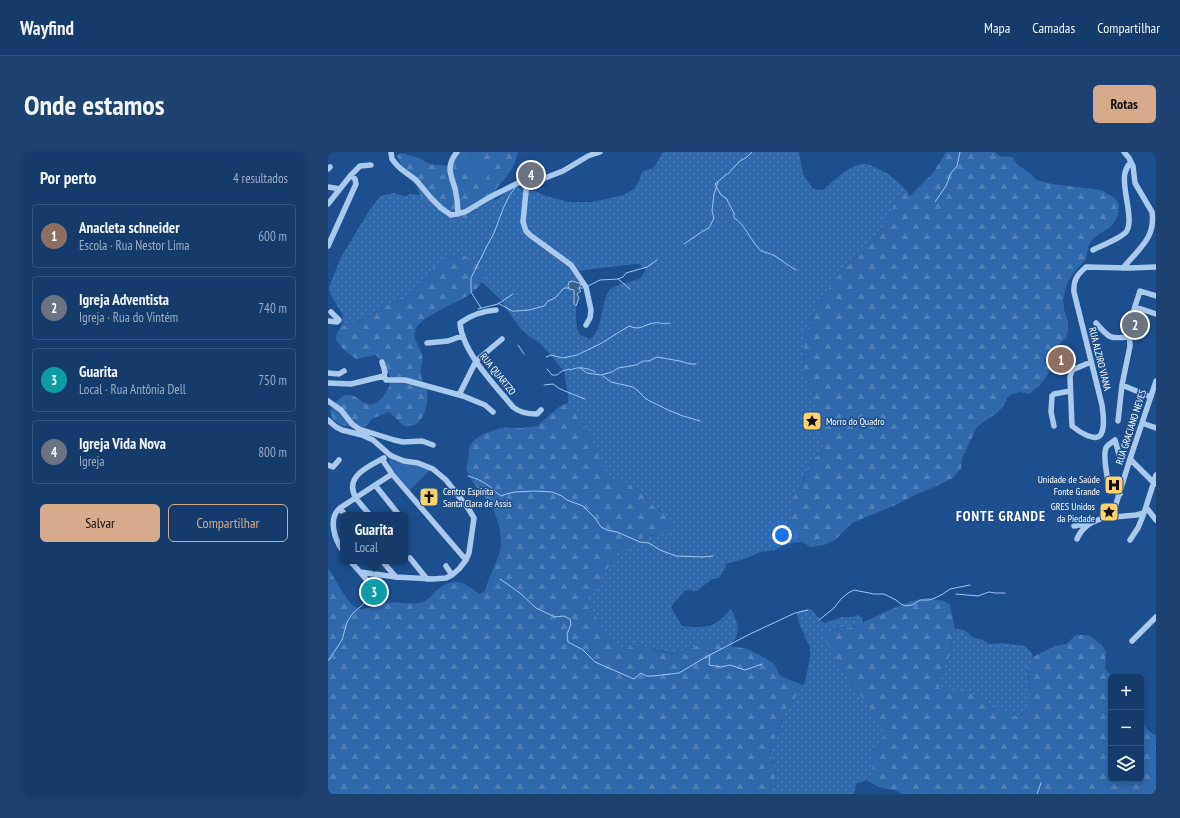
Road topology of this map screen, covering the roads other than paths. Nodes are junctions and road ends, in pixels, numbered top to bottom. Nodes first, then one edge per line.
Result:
1 (391, 152) edge
2 (457, 152) edge
3 (600, 152) edge
4 (1124, 152) edge
5 (1131, 162) junction
6 (372, 165) dead end
7 (351, 175) junction
8 (527, 181) junction
9 (328, 187) edge
10 (340, 189) junction
11 (328, 204) edge
12 (458, 214) junction
13 (328, 246) edge
14 (1093, 250) dead end
15 (1156, 267) edge
16 (1123, 268) junction
17 (1156, 296) edge
18 (1135, 307) junction
19 (496, 310) dead end
20 (331, 312) dead end
21 (1156, 314) edge
22 (328, 321) edge
23 (1096, 323) dead end
24 (586, 325) dead end
25 (462, 336) junction
26 (1129, 337) junction
27 (502, 339) dead end
28 (427, 343) dead end
29 (476, 361) junction
30 (382, 362) dead end
31 (1091, 362) junction
32 (344, 371) dead end
33 (328, 373) edge
34 (384, 376) junction
35 (1156, 381) edge
36 (328, 383) edge
37 (1122, 385) junction
38 (1070, 391) junction
39 (459, 394) junction
40 (1151, 397) junction
41 (328, 401) edge
42 (541, 410) dead end
43 (492, 412) dead end
44 (328, 420) edge
45 (1118, 421) dead end
46 (1142, 423) junction
47 (1054, 426) dead end
48 (1156, 428) edge
49 (433, 445) dead end
50 (390, 455) junction
51 (382, 459) junction
52 (1130, 459) junction
53 (339, 460) dead end
54 (328, 465) edge
55 (392, 474) junction
56 (1156, 475) edge
57 (1155, 484) edge
58 (375, 486) junction
59 (1120, 494) junction
60 (356, 498) junction
61 (338, 509) junction
62 (1145, 510) junction
63 (342, 512) edge
64 (368, 512) edge
65 (397, 512) edge
66 (1112, 517) junction
67 (1156, 520) edge
68 (1088, 522) junction
69 (1074, 526) dead end
70 (1077, 539) dead end
71 (1130, 540) dead end
72 (340, 546) edge
73 (410, 558) dead end
74 (466, 560) junction
75 (353, 564) edge
76 (385, 564) edge
77 (446, 566) dead end
78 (360, 572) junction
79 (452, 575) junction
80 (396, 577) junction
81 (427, 579) junction
82 (376, 591) dead end
83 (1156, 617) edge
84 (1132, 641) dead end

1 - 12 street
2 - 12 street
3 - 8 street
4 - 5 street
5 - 14 street
5 - 16 street
6 - 7 street
7 - 10 street
7 - 13 street
8 - 12 street
8 - 24 street
9 - 10 street
10 - 11 street
15 - 16 street
16 - 31 street, RUA ALZIRO VIANA
17 - 18 street
18 - 21 street
18 - 26 street
19 - 25 street
20 - 22 street
23 - 26 street
25 - 28 street
25 - 29 street, RUA QUARTZO
26 - 37 street
27 - 29 street
29 - 39 street
29 - 42 street, RUA QUARTZO
30 - 34 street
31 - 38 street
31 - 38 street, RUA ALZIRO VIANA
32 - 33 street
34 - 36 street
34 - 39 street
35 - 40 street, RUA GRACIANO NEVES
37 - 40 street
37 - 45 street
38 - 47 street
39 - 43 street
40 - 46 street, RUA GRACIANO NEVES
41 - 49 street
44 - 50 street
46 - 48 street
46 - 52 street, RUA GRACIANO NEVES
50 - 51 street
50 - 74 street
51 - 55 street
51 - 60 street
52 - 57 street
52 - 59 street, RUA GRACIANO NEVES
52 - 59 street
53 - 54 street
55 - 58 street
55 - 74 street
56 - 57 street
57 - 62 street
58 - 60 street
58 - 65 street
59 - 66 street, RUA GRACIANO NEVES
60 - 61 street
60 - 64 street
61 - 63 street
61 - 72 street
62 - 66 street
62 - 67 street
62 - 71 street
66 - 68 street
68 - 69 street
68 - 70 street
73 - 81 street
74 - 79 street
75 - 78 street
76 - 80 street
77 - 79 street
78 - 80 street
78 - 82 street
79 - 81 street
80 - 81 street
83 - 84 street

